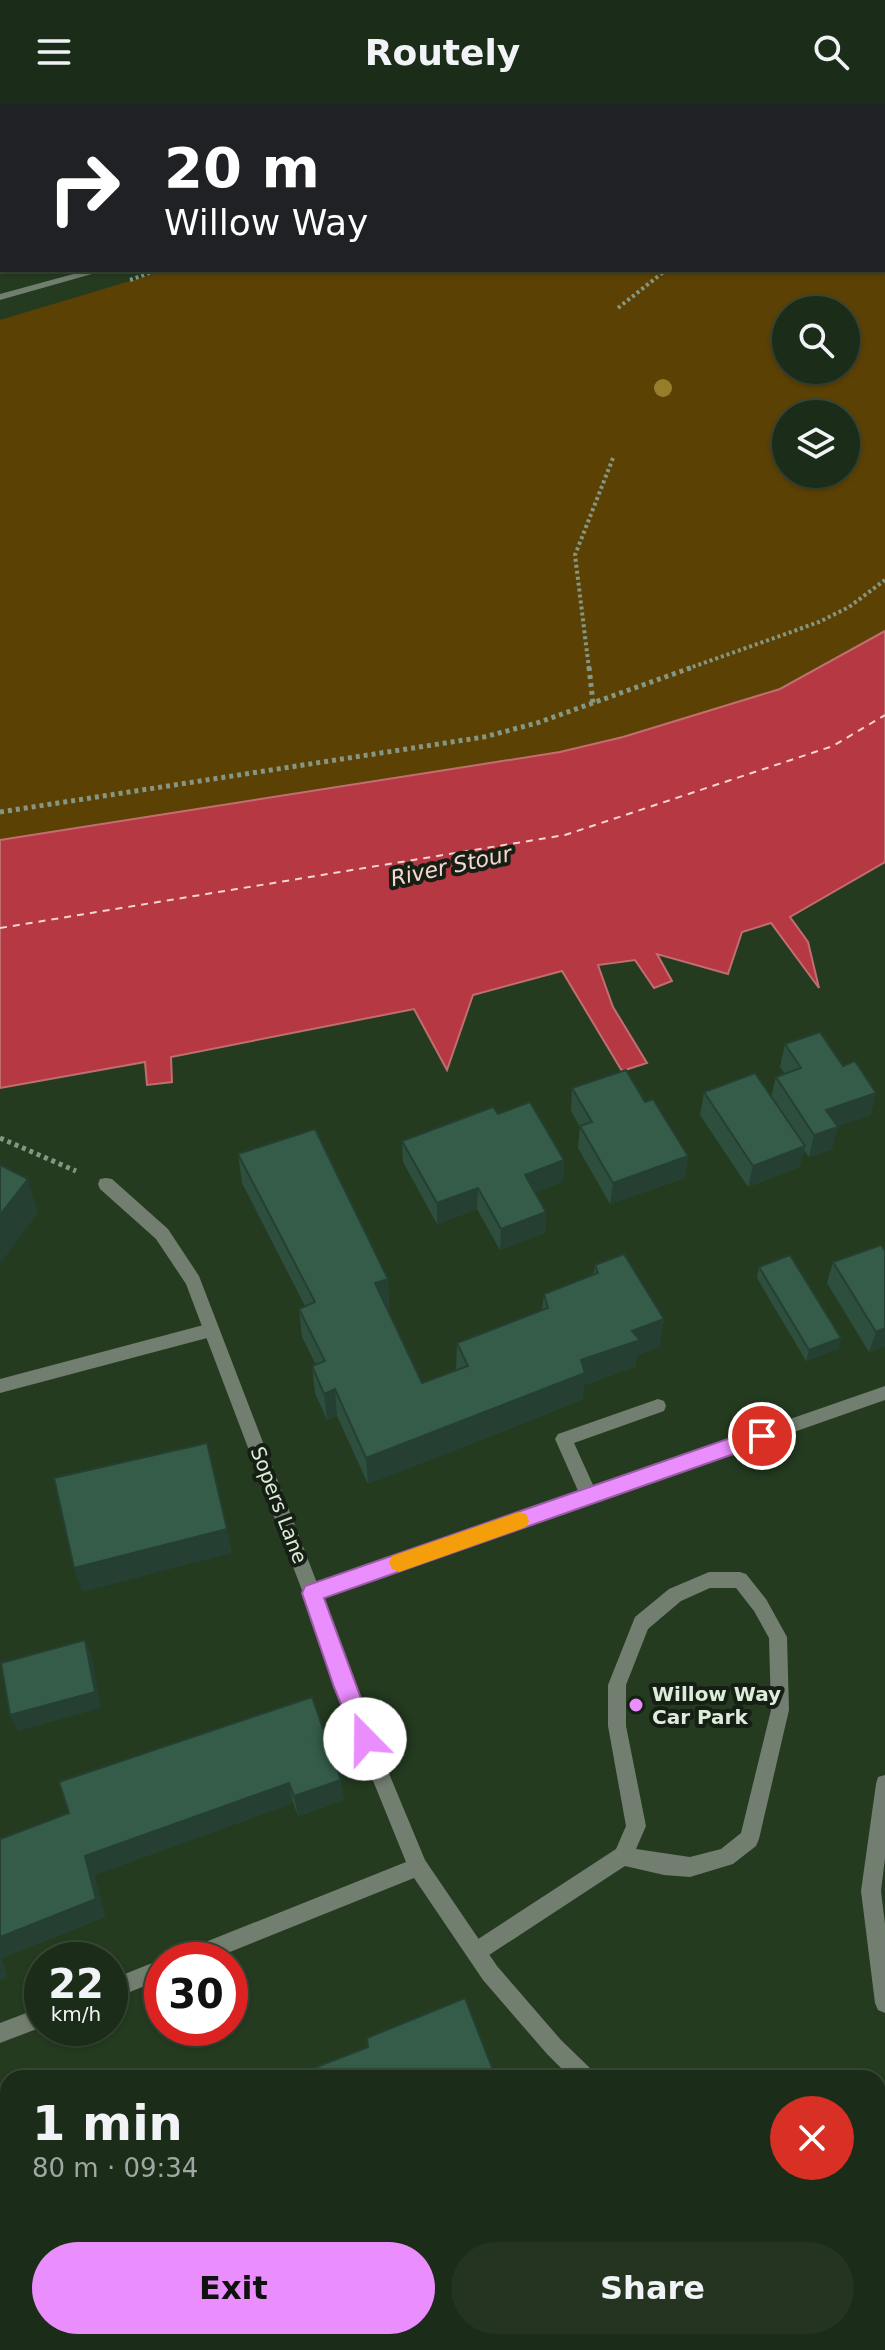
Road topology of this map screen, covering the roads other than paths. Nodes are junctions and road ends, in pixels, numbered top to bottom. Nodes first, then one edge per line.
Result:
1 (94, 272) edge
2 (0, 297) edge
3 (106, 1184) road end
4 (211, 1330) junction
5 (0, 1386) edge
6 (885, 1393) edge
7 (658, 1406) dead end
8 (589, 1496) junction
9 (312, 1593) junction
10 (885, 1784) edge
11 (623, 1856) junction
12 (418, 1867) junction
13 (230, 1942) edge
14 (476, 1952) junction
15 (885, 2003) edge
16 (24, 2024) edge
17 (0, 2033) edge
18 (578, 2070) edge

1 - 2 street
3 - 4 street, Sopers Lane
4 - 5 street
4 - 9 street, Sopers Lane
6 - 8 street
7 - 8 street
8 - 9 street
9 - 12 street, Sopers Lane
10 - 15 street
11 - 11 street
11 - 14 street
12 - 13 street
12 - 14 street, Sopers Lane
14 - 18 street, Sopers Lane
16 - 17 street

